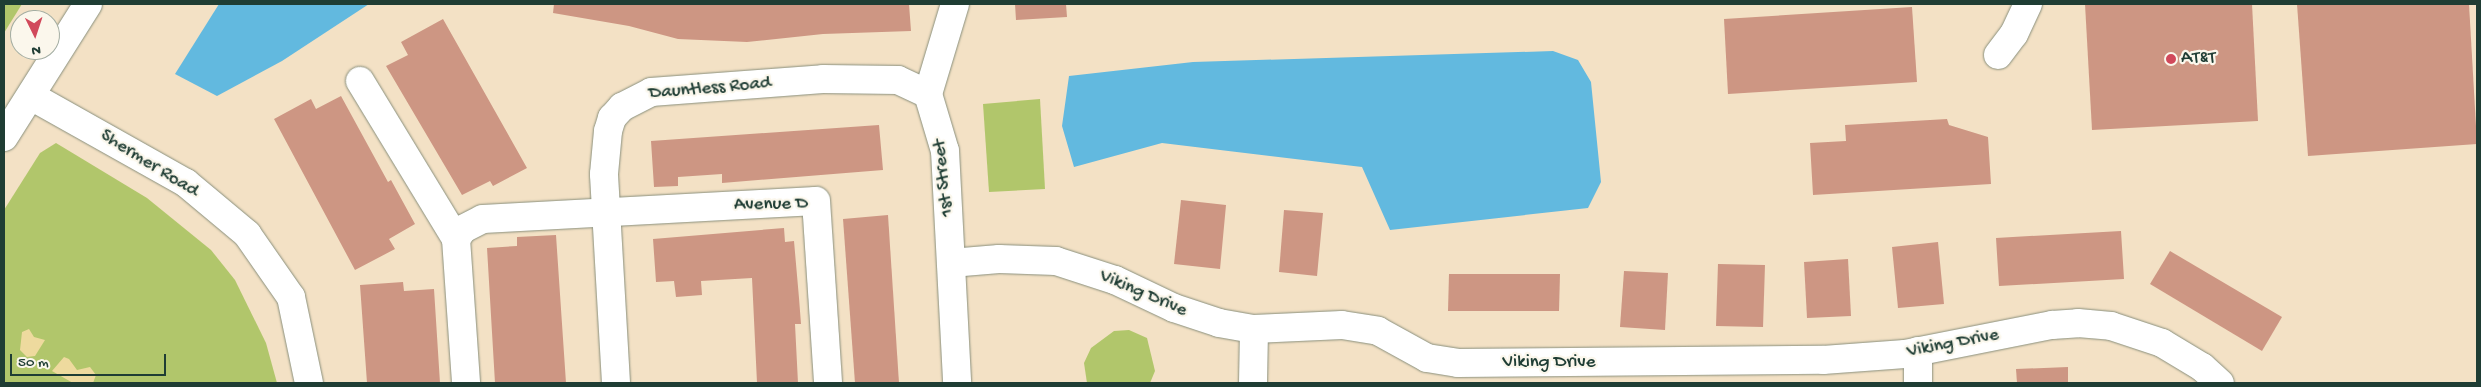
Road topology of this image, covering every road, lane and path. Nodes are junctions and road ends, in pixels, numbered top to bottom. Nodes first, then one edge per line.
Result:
1 (88, 4) edge
2 (955, 4) edge
3 (2028, 4) edge
4 (1998, 55) dead end
5 (360, 81) dead end
6 (928, 94) junction
7 (31, 96) junction
8 (4, 137) edge
9 (606, 212) junction
10 (456, 239) junction
11 (951, 263) junction
12 (1254, 329) junction
13 (1918, 351) junction
14 (1592, 373) edge
15 (309, 383) edge
16 (466, 383) edge
17 (616, 383) edge
18 (828, 383) edge
19 (957, 383) edge
20 (1253, 383) edge
21 (1918, 383) edge
22 (2220, 383) edge

1 - 7 street
2 - 6 street
3 - 4 street
5 - 10 street
6 - 9 street, Dauntless Road
6 - 11 street, 1st Street
7 - 8 street
7 - 15 street, Shermer Road
9 - 10 street
9 - 17 street, Dauntless Road
9 - 18 street, Avenue D
10 - 16 street
11 - 12 street, Viking Drive
11 - 19 street, 1st Street
12 - 14 street, Viking Drive
12 - 20 street
13 - 14 street, Viking Drive
13 - 21 street
13 - 22 street, Viking Drive

